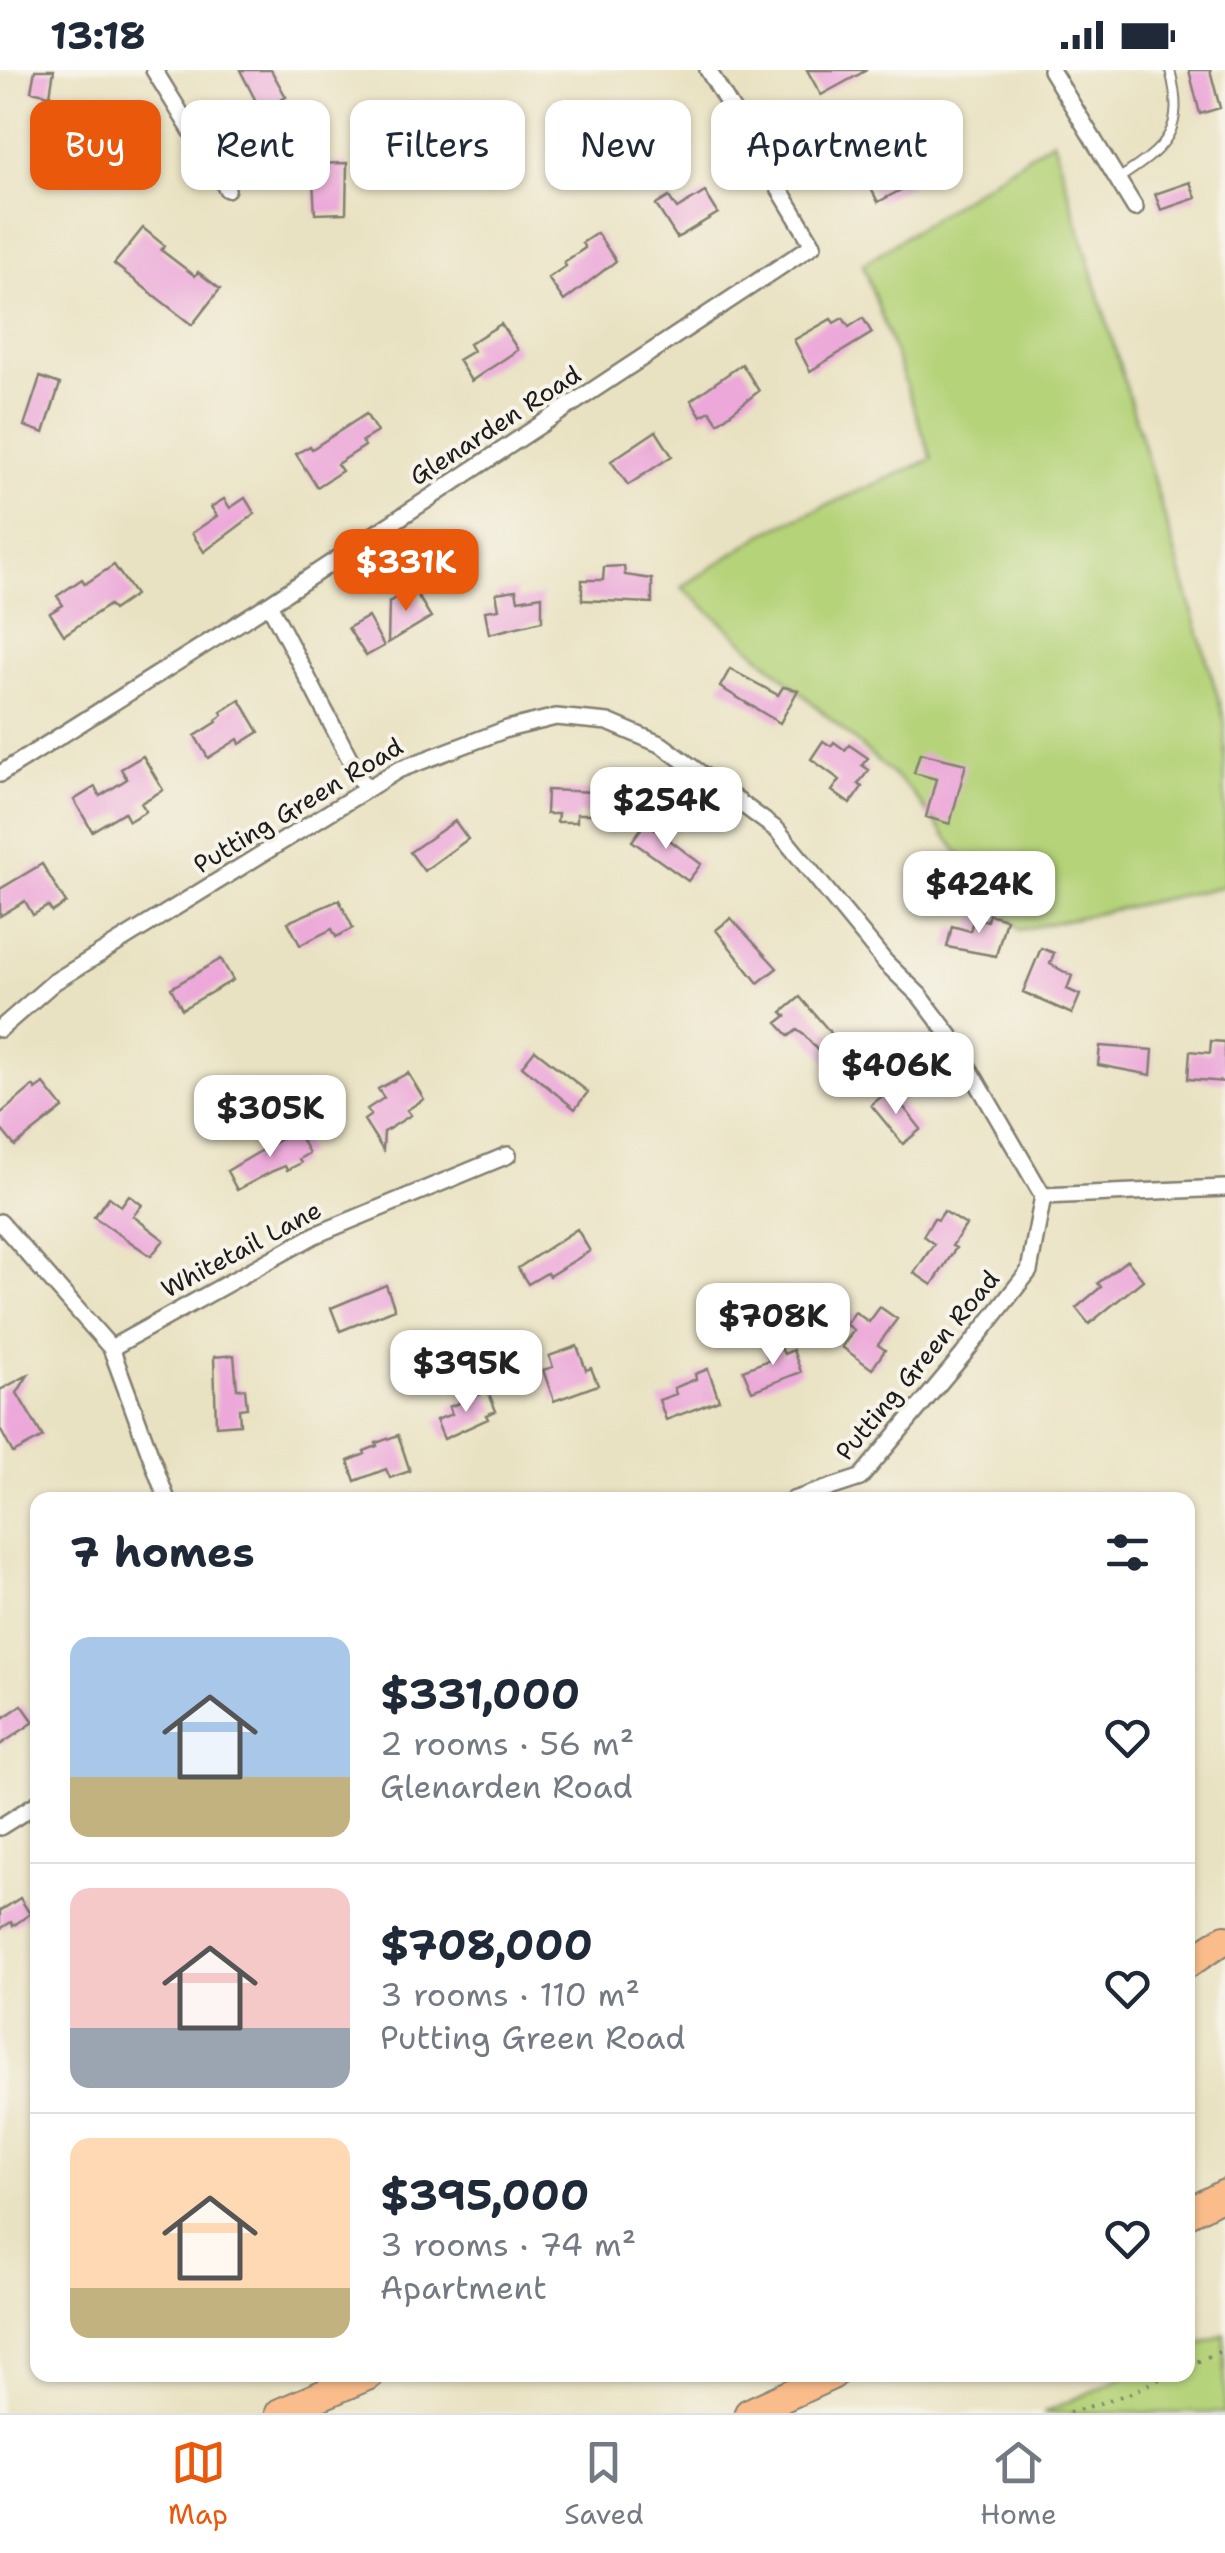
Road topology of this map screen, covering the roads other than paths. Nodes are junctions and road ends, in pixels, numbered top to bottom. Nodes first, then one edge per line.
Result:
1 (154, 70) edge
2 (708, 70) edge
3 (1051, 70) edge
4 (1170, 70) edge
5 (181, 114) edge
6 (1118, 180) junction
7 (1135, 208) dead end
8 (268, 604) junction
9 (0, 774) edge
10 (366, 790) junction
11 (0, 1029) edge
12 (508, 1155) dead end
13 (1225, 1188) edge
14 (1043, 1196) junction
15 (0, 1222) edge
16 (110, 1348) junction
17 (163, 1492) edge
18 (817, 1492) edge
19 (30, 1808) edge
20 (0, 1827) edge
21 (1225, 1939) edge
22 (1195, 1959) edge
23 (1225, 2194) edge
24 (1195, 2209) edge
25 (353, 2382) edge
26 (817, 2382) edge
27 (280, 2413) edge
28 (749, 2413) edge

1 - 5 street
2 - 8 street, Glenarden Road
3 - 6 street
4 - 6 lane
6 - 7 street
8 - 9 street, Glenarden Road
8 - 10 street
10 - 11 street, Putting Green Road
10 - 14 street, Putting Green Road
12 - 16 street, Whitetail Lane
13 - 14 street
14 - 18 street, Putting Green Road
15 - 16 street
16 - 17 street
19 - 20 street
21 - 22 highway
23 - 24 highway
25 - 27 highway
26 - 28 highway

